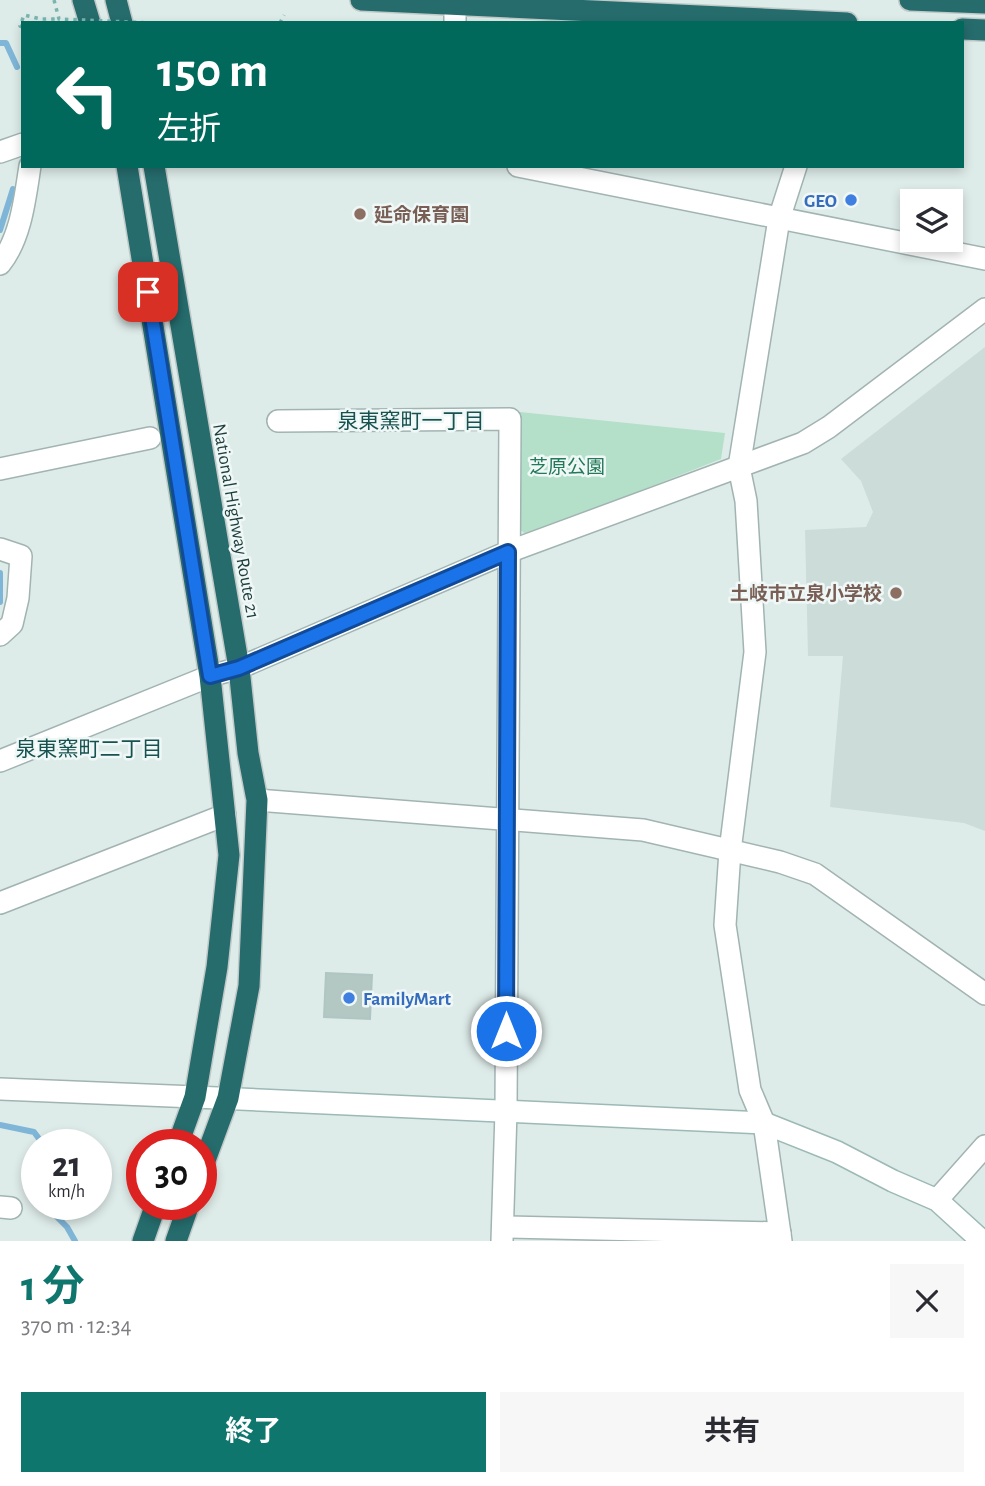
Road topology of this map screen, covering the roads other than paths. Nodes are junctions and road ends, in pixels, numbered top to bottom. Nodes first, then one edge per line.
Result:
1 (83, 0) edge
2 (116, 0) edge
3 (361, 0) edge
4 (910, 0) edge
5 (985, 3) edge
6 (455, 13) edge
7 (89, 21) edge
8 (121, 21) edge
9 (765, 21) edge
10 (964, 29) edge
11 (985, 30) edge
12 (21, 145) edge
13 (0, 152) edge
14 (30, 168) edge
15 (127, 168) edge
16 (154, 168) edge
17 (528, 168) edge
18 (795, 168) edge
19 (779, 219) junction
20 (985, 259) edge
21 (0, 264) edge
22 (985, 309) edge
23 (278, 421) dead end
24 (150, 438) dead end
25 (739, 467) junction
26 (0, 469) edge
27 (0, 549) edge
28 (508, 552) junction
29 (0, 635) edge
30 (239, 668) junction
31 (210, 676) junction
32 (0, 761) edge
33 (257, 800) junction
34 (225, 815) junction
35 (506, 819) junction
36 (730, 851) junction
37 (0, 903) edge
38 (985, 994) edge
39 (0, 1089) edge
40 (195, 1097) junction
41 (228, 1098) junction
42 (506, 1111) junction
43 (764, 1123) junction
44 (183, 1129) edge
45 (217, 1129) edge
46 (985, 1146) edge
47 (937, 1200) junction
48 (150, 1220) edge
49 (183, 1220) edge
50 (503, 1234) edge
51 (781, 1237) edge
52 (143, 1241) edge
53 (176, 1241) edge
54 (982, 1241) edge

1 - 7 highway
2 - 8 highway
3 - 6 highway
4 - 5 highway
6 - 9 highway
10 - 11 highway
12 - 13 street
14 - 21 street
15 - 31 highway
16 - 30 highway, National Highway Route 21
17 - 19 street
18 - 19 street
19 - 20 street
19 - 25 street
22 - 25 street
23 - 28 street
24 - 26 street
25 - 28 street
25 - 36 street
27 - 29 street
28 - 30 street
28 - 35 street
30 - 31 street
30 - 33 highway, National Highway Route 21
31 - 32 street
31 - 34 highway
33 - 35 street
33 - 41 highway, National Highway Route 21
34 - 37 street
34 - 40 highway
35 - 36 street
35 - 42 street
36 - 38 street
36 - 43 street
39 - 40 street
40 - 41 street
40 - 44 highway
41 - 42 street
41 - 45 highway, National Highway Route 21
42 - 43 street
42 - 50 street
43 - 47 street
43 - 51 street
46 - 47 street
47 - 54 street
48 - 52 highway
49 - 53 highway
50 - 51 street

